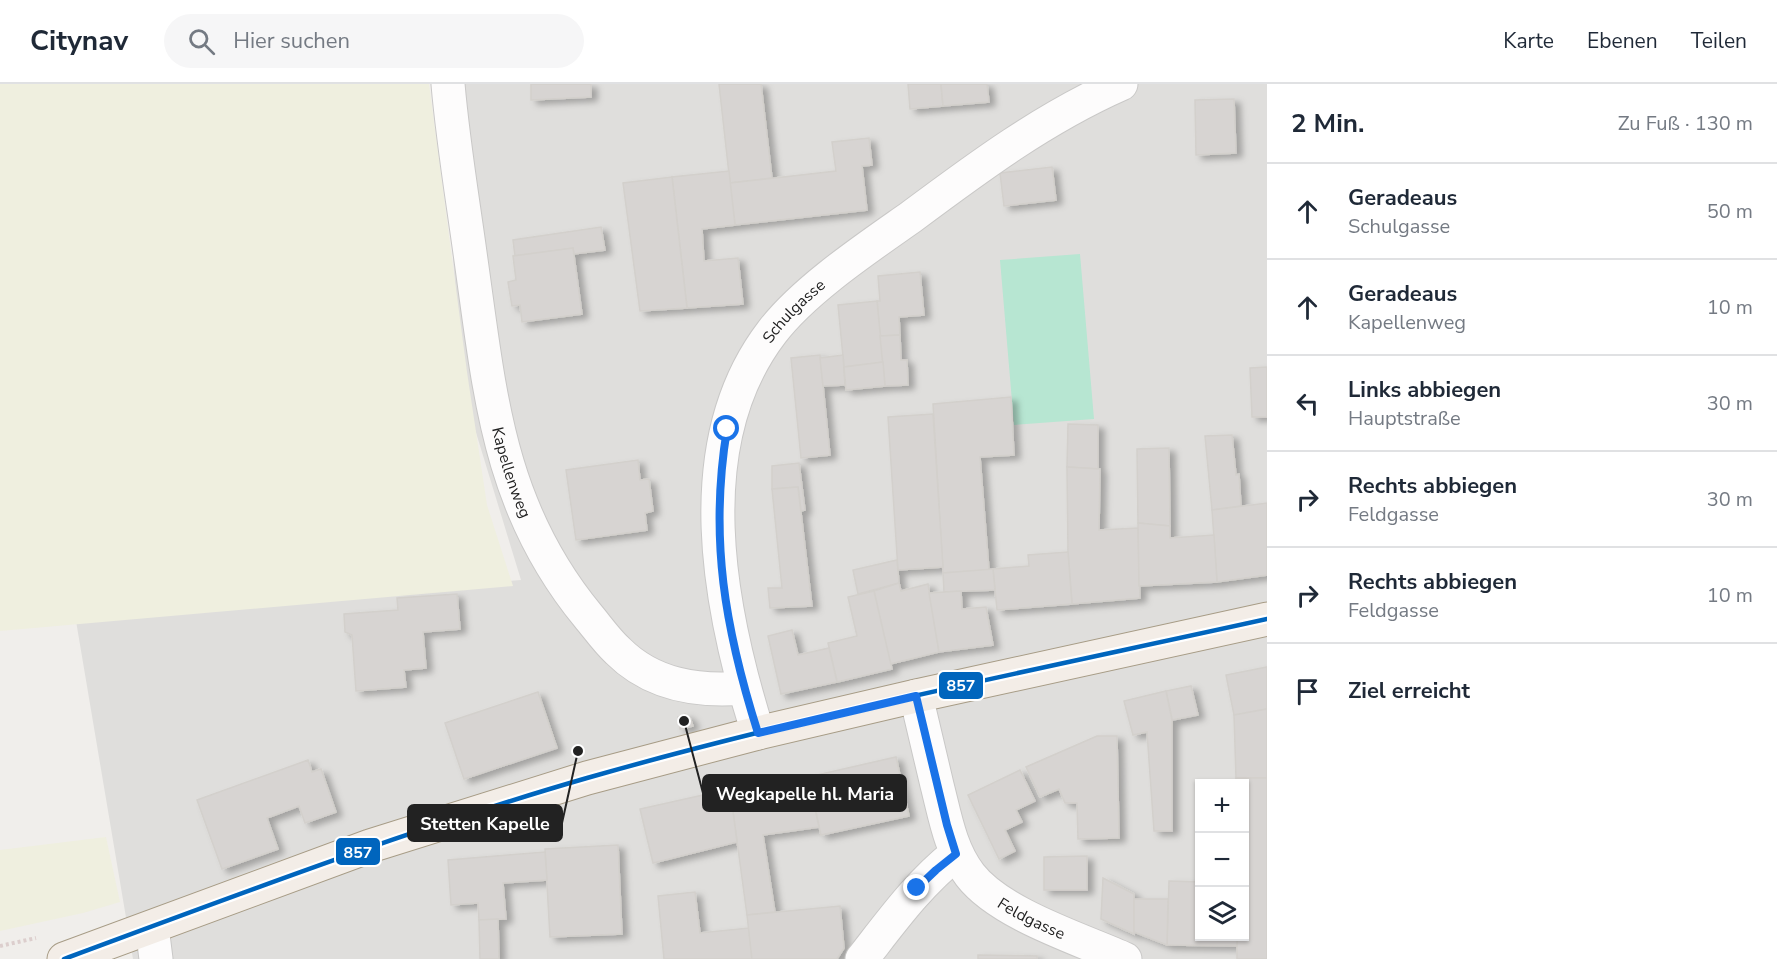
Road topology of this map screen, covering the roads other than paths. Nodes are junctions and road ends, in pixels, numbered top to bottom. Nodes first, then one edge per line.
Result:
1 (448, 84) edge
2 (1120, 84) edge
3 (1267, 619) edge
4 (744, 688) junction
5 (916, 696) junction
6 (758, 733) junction
7 (956, 854) junction
8 (152, 927) junction
9 (64, 959) edge
10 (156, 959) edge
11 (862, 959) edge
12 (1125, 959) edge

1 - 4 street, Kapellenweg
2 - 4 street, Schulgasse
3 - 5 main road
4 - 6 street
5 - 6 main road
5 - 7 street, Feldgasse
6 - 8 main road
7 - 11 street
7 - 12 street, Feldgasse
8 - 9 main road
8 - 10 street

